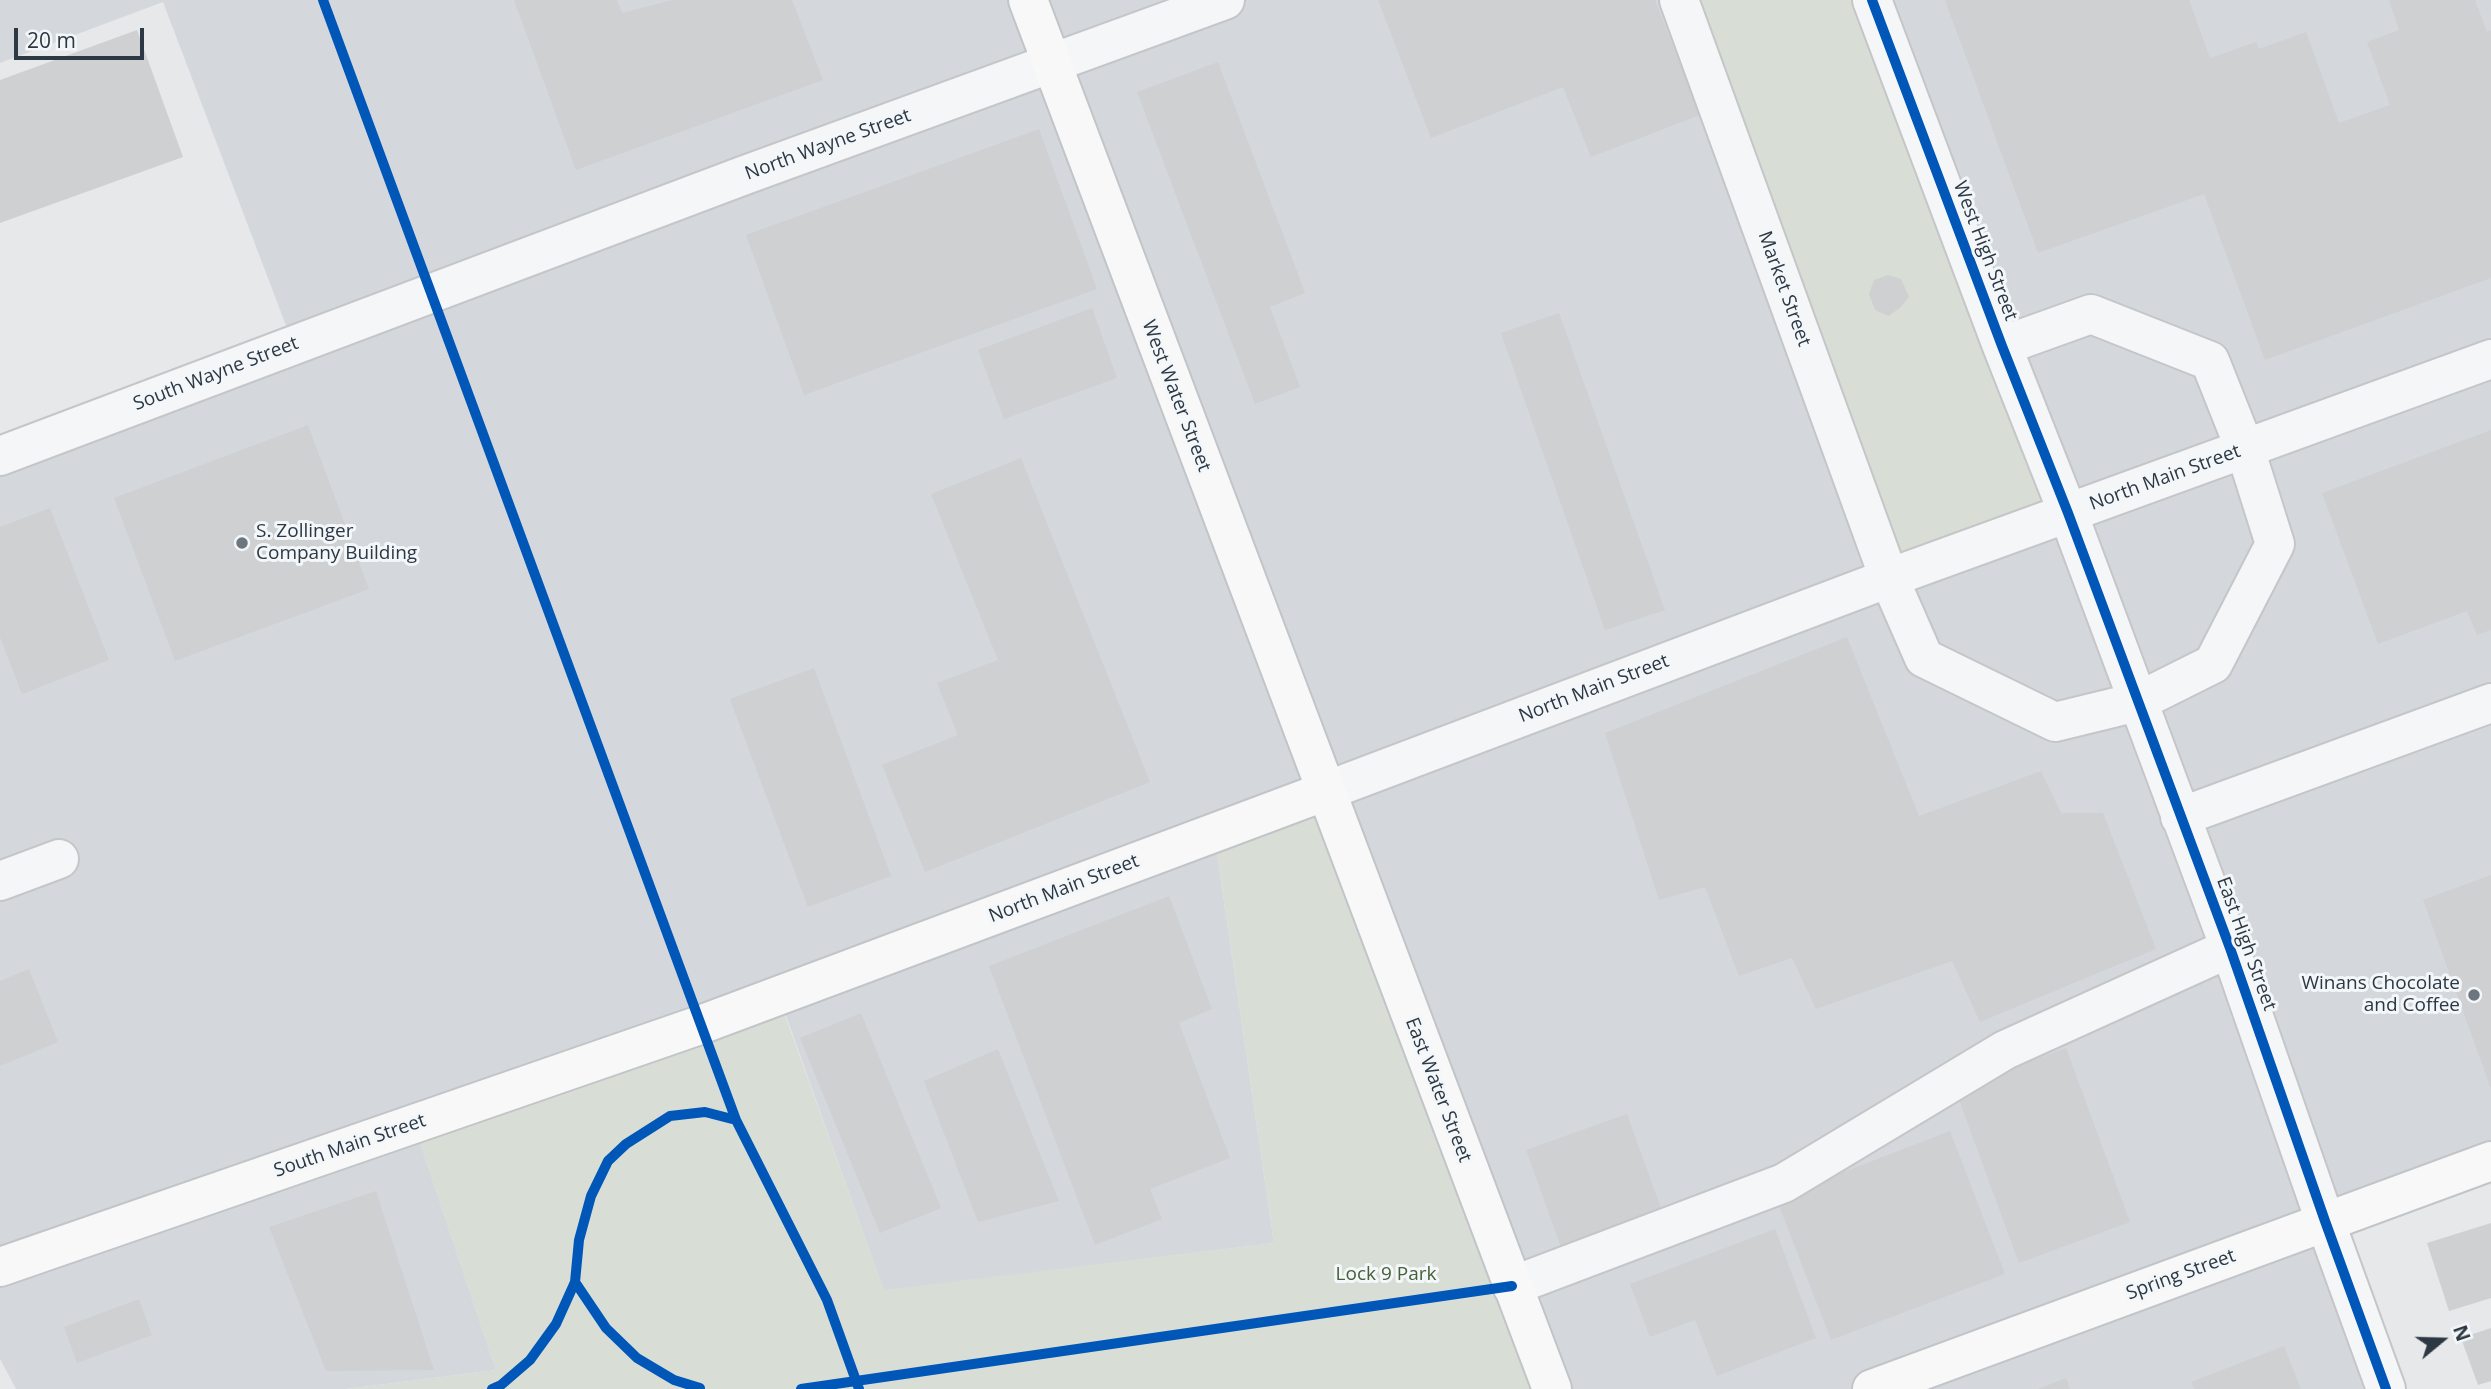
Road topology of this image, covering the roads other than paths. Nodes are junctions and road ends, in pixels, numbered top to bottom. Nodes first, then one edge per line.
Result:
1 (1028, 0) edge
2 (1225, 0) edge
3 (1679, 0) edge
4 (1872, 0) edge
5 (1051, 64) junction
6 (431, 292) joint
7 (2002, 346) junction
8 (2491, 359) edge
9 (2245, 449) junction
10 (0, 456) edge
11 (2068, 513) junction
12 (1889, 578) junction
13 (2137, 702) junction
14 (2491, 703) edge
15 (1326, 791) junction
16 (2180, 817) junction
17 (58, 859) dead end
18 (0, 881) edge
19 (2230, 948) junction
20 (700, 1025) joint
21 (2491, 1161) edge
22 (2325, 1222) junction
23 (0, 1267) edge
24 (1512, 1286) junction
25 (1552, 1389) edge
26 (1872, 1389) edge
27 (2386, 1389) edge

1 - 5 main road, West Water Street
2 - 5 street, North Wayne Street
3 - 12 street, Market Street
4 - 7 street, West High Street
5 - 6 street, North Wayne Street
5 - 15 main road, West Water Street
6 - 10 street, South Wayne Street
7 - 9 street, Market Street
7 - 11 street, West High Street
8 - 9 street, North Main Street
9 - 11 street, North Main Street
9 - 13 street, Market Street
11 - 12 street, North Main Street
11 - 13 street, East High Street
12 - 13 street, Market Street
12 - 15 street, North Main Street
13 - 16 street, East High Street
14 - 16 street
15 - 20 main road, North Main Street
15 - 24 main road, East Water Street
16 - 19 street, East High Street
17 - 18 street
19 - 22 street, East High Street
19 - 24 street
20 - 23 main road, South Main Street
21 - 22 main road, Spring Street
22 - 26 main road, Spring Street
22 - 27 street, East High Street
24 - 25 main road, East Water Street

